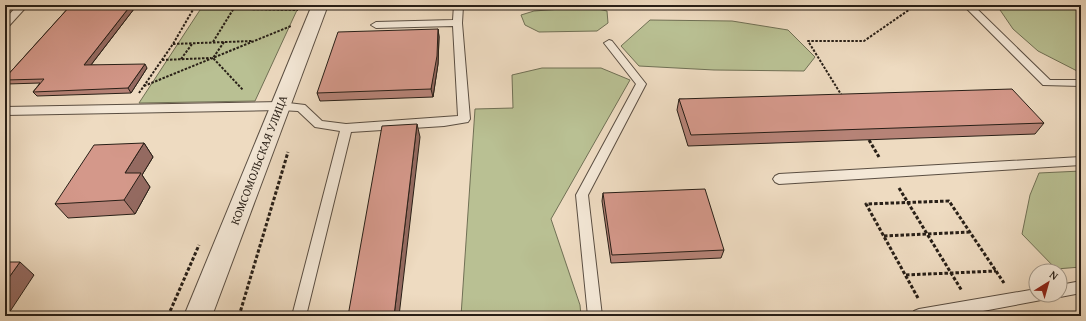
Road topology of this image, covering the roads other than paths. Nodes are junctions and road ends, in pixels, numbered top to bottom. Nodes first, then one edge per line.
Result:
1 (23, 5) edge
2 (320, 5) edge
3 (968, 5) edge
4 (458, 6) edge
5 (457, 23) junction
6 (5, 25) edge
7 (376, 25) dead end
8 (609, 44) dead end
9 (1081, 83) edge
10 (269, 107) junction
11 (5, 111) edge
12 (346, 128) junction
13 (1081, 161) edge
14 (780, 179) dead end
15 (1081, 287) edge
16 (1068, 289) edge
17 (1028, 297) edge
18 (923, 315) edge
19 (198, 316) edge
20 (299, 316) edge
21 (595, 316) edge

1 - 6 lane
2 - 10 street, КОМСОМОЛЬСКАЯ УЛИЦА
3 - 9 lane
4 - 5 lane
5 - 7 lane
5 - 12 lane
8 - 21 lane
10 - 11 lane
10 - 12 lane
10 - 19 street, КОМСОМОЛЬСКАЯ УЛИЦА
12 - 20 lane
13 - 14 lane
15 - 16 lane
17 - 18 lane

